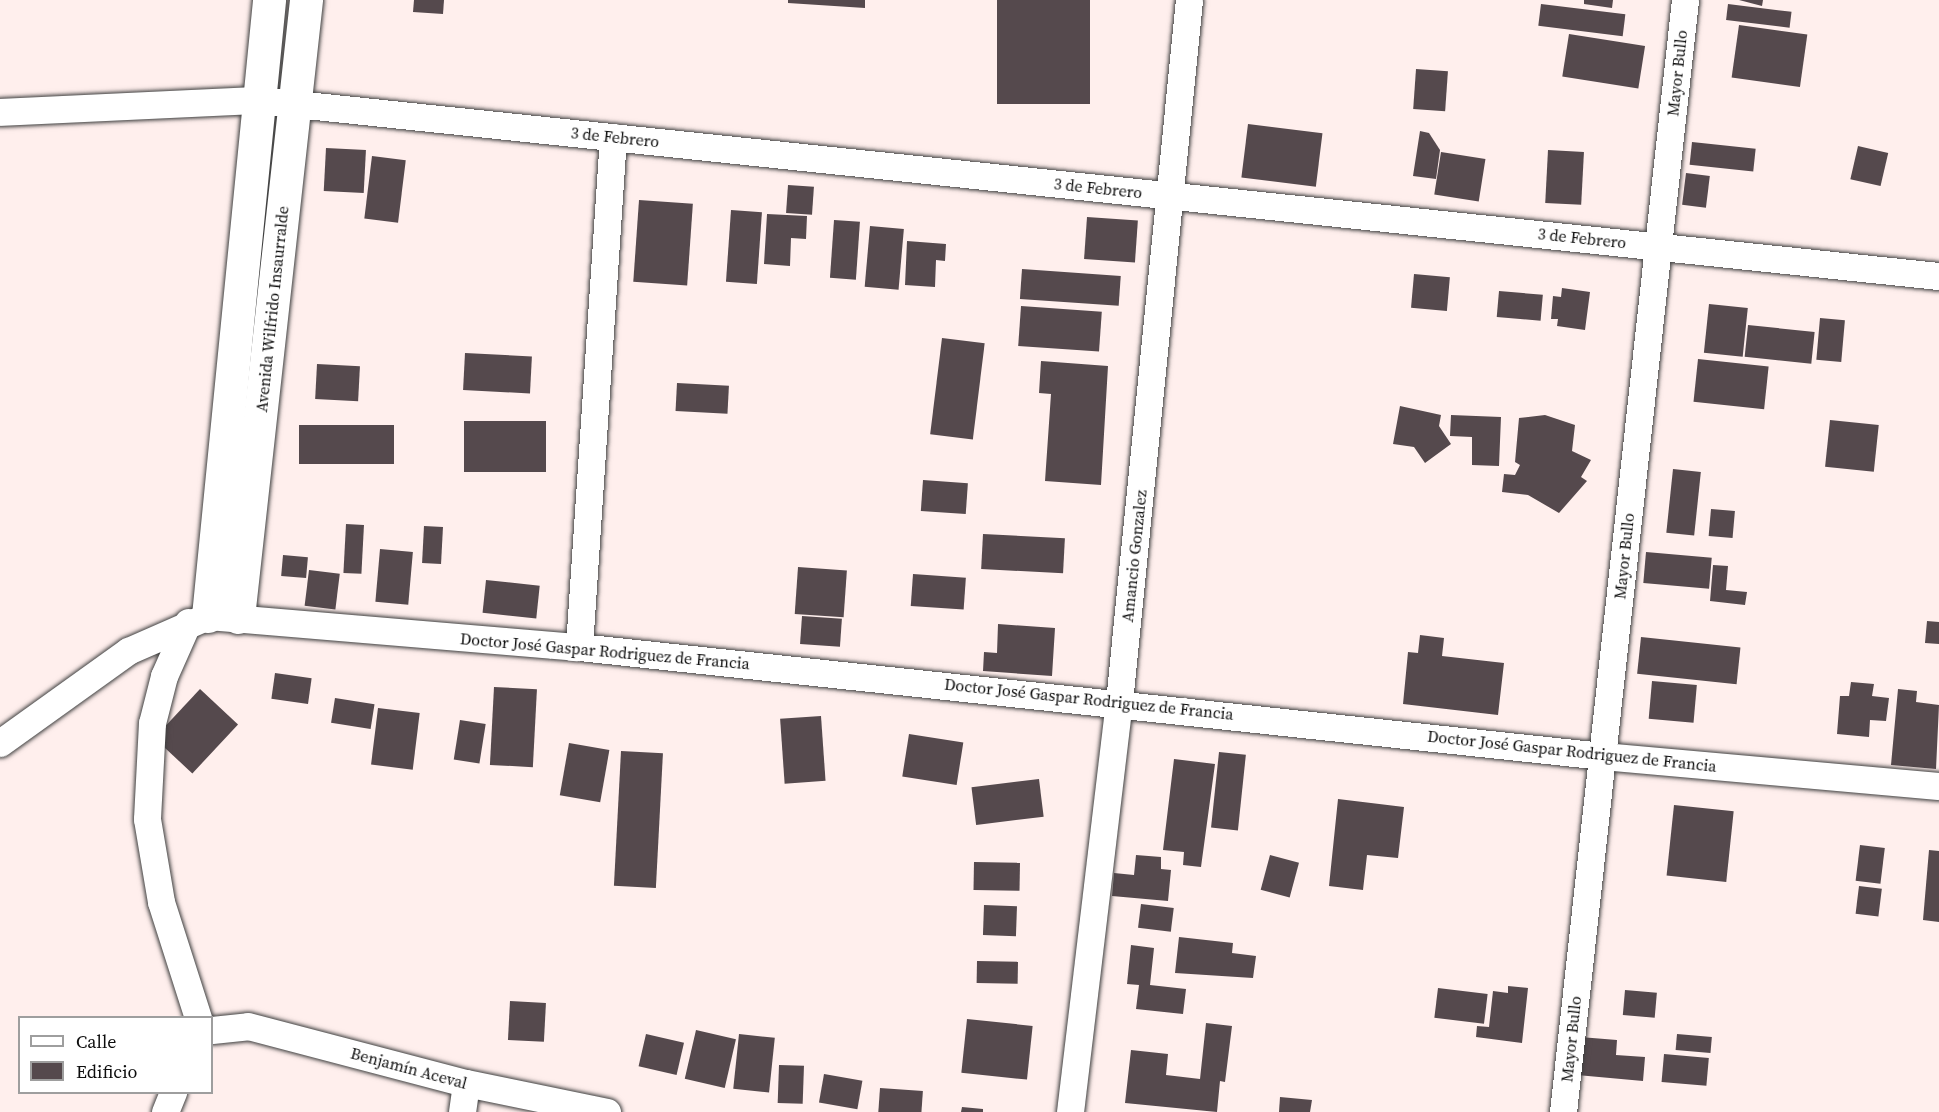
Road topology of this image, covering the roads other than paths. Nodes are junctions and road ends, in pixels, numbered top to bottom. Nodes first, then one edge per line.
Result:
1 (269, 0) edge
2 (306, 0) edge
3 (1189, 0) edge
4 (1685, 0) edge
5 (258, 100) junction
6 (295, 104) junction
7 (0, 112) edge
8 (613, 137) junction
9 (1170, 195) junction
10 (1658, 246) junction
11 (1939, 276) edge
12 (211, 619) junction
13 (579, 647) junction
14 (1119, 702) junction
15 (0, 742) edge
16 (1602, 756) junction
17 (1939, 786) edge
18 (198, 1016) edge
19 (213, 1030) edge
20 (466, 1083) junction
21 (172, 1094) edge
22 (165, 1112) edge
23 (462, 1112) edge
24 (607, 1112) edge
25 (1070, 1112) edge
26 (1563, 1112) edge

1 - 5 street, Avenida Wilfrido Insaurralde
2 - 6 street, Avenida Wilfrido Insaurralde
3 - 9 street, Amancio Gonzalez
4 - 10 street, Mayor Bullo
5 - 6 street, 3 de Febrero
5 - 7 street, 3 de Febrero
5 - 12 street, Avenida Wilfrido Insaurralde
6 - 8 street, 3 de Febrero
6 - 12 street, Avenida Wilfrido Insaurralde
8 - 9 street, 3 de Febrero
8 - 13 street
9 - 10 street, 3 de Febrero
9 - 14 street, Amancio Gonzalez
10 - 11 street, 3 de Febrero
10 - 16 street, Mayor Bullo
12 - 13 street, Doctor José Gaspar Rodriguez de Francia
12 - 15 street
12 - 18 street
13 - 14 street, Doctor José Gaspar Rodriguez de Francia
14 - 16 street, Doctor José Gaspar Rodriguez de Francia
14 - 25 street, Amancio Gonzalez
16 - 17 street, Doctor José Gaspar Rodriguez de Francia
16 - 26 street, Mayor Bullo
19 - 20 street, Benjamín Aceval
20 - 23 street
20 - 24 street, Benjamín Aceval
21 - 22 street

